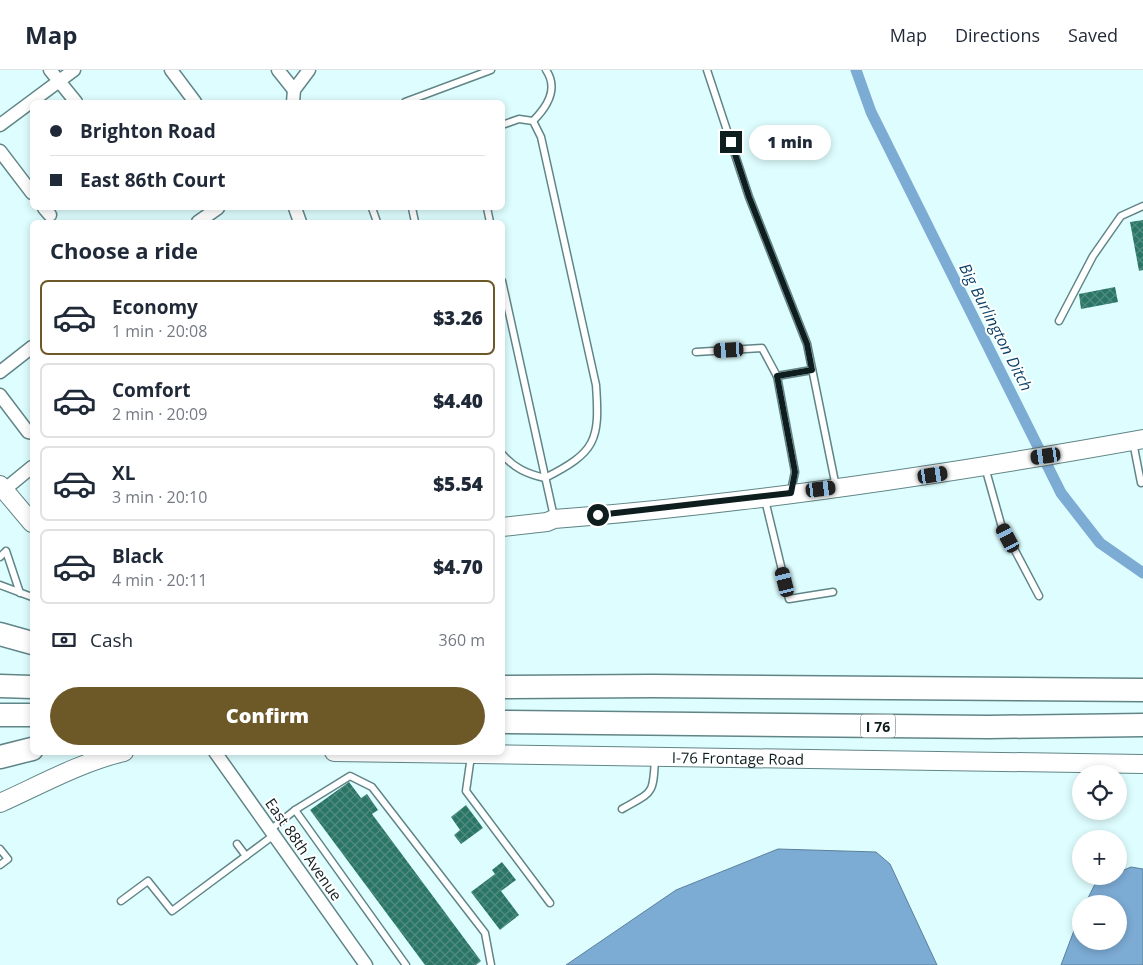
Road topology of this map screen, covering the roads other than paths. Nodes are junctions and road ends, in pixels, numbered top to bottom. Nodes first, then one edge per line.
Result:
1 (50, 70) edge
2 (74, 70) edge
3 (171, 70) edge
4 (278, 70) edge
5 (309, 70) edge
6 (492, 70) edge
7 (546, 70) edge
8 (707, 70) edge
9 (59, 81) junction
10 (293, 96) edge
11 (34, 100) edge
12 (74, 100) edge
13 (194, 100) edge
14 (410, 100) edge
15 (30, 103) edge
16 (533, 121) junction
17 (505, 123) edge
18 (0, 125) edge
19 (0, 151) edge
20 (30, 189) edge
21 (1143, 206) edge
22 (215, 210) edge
23 (201, 220) edge
24 (505, 295) edge
25 (1059, 321) dead end
26 (30, 349) edge
27 (696, 352) dead end
28 (812, 370) junction
29 (0, 372) edge
30 (777, 376) junction
31 (0, 394) edge
32 (30, 432) edge
33 (1138, 440) edge
34 (505, 458) edge
35 (985, 466) junction
36 (30, 468) edge
37 (545, 478) junction
38 (1141, 483) dead end
39 (836, 487) junction
40 (1, 489) edge
41 (791, 493) junction
42 (764, 496) junction
43 (554, 518) junction
44 (30, 521) edge
45 (505, 527) edge
46 (0, 556) edge
47 (0, 585) edge
48 (833, 592) dead end
49 (20, 593) junction
50 (1039, 596) dead end
51 (30, 597) edge
52 (0, 634) edge
53 (30, 642) edge
54 (0, 686) edge
55 (30, 687) edge
56 (505, 687) edge
57 (1143, 690) edge
58 (0, 715) edge
59 (30, 715) edge
60 (505, 722) edge
61 (1143, 725) edge
62 (30, 749) edge
63 (113, 755) edge
64 (217, 755) edge
65 (437, 755) edge
66 (471, 756) junction
67 (0, 757) edge
68 (655, 758) junction
69 (1143, 764) edge
70 (0, 803) edge
71 (622, 809) dead end
72 (295, 810) junction
73 (272, 833) junction
74 (237, 844) dead end
75 (0, 849) edge
76 (246, 856) junction
77 (0, 865) edge
78 (121, 901) dead end
79 (550, 903) dead end
80 (366, 965) edge
81 (406, 965) edge
82 (491, 965) edge

1 - 9 street
2 - 9 street
3 - 13 street
4 - 10 street
5 - 10 street
6 - 14 lane
7 - 16 lane
8 - 28 lane
9 - 11 street
9 - 12 street
15 - 18 street
16 - 17 lane
16 - 37 lane
19 - 20 street
21 - 25 lane
22 - 23 street
24 - 37 lane
26 - 29 street
27 - 30 lane
28 - 30 lane
28 - 39 lane
30 - 41 lane
31 - 32 street
33 - 35 street
33 - 38 lane
34 - 37 lane
35 - 39 street
35 - 50 lane
36 - 40 street
37 - 43 lane
39 - 41 street
40 - 44 street
41 - 42 street
42 - 43 street
42 - 48 lane
43 - 45 street
46 - 49 lane
47 - 49 lane
49 - 51 lane
52 - 53 highway
54 - 55 highway
56 - 57 highway
58 - 59 highway
60 - 61 highway, I 76
62 - 67 highway
63 - 70 street
64 - 73 street, East 88th Avenue
65 - 66 street, I-76 Frontage Road
66 - 68 street, I-76 Frontage Road
66 - 79 lane
68 - 69 street, I-76 Frontage Road
68 - 71 lane
72 - 73 lane
72 - 81 lane
72 - 82 lane
73 - 76 lane
73 - 80 street, East 88th Avenue
74 - 76 lane
75 - 77 lane
76 - 78 lane

